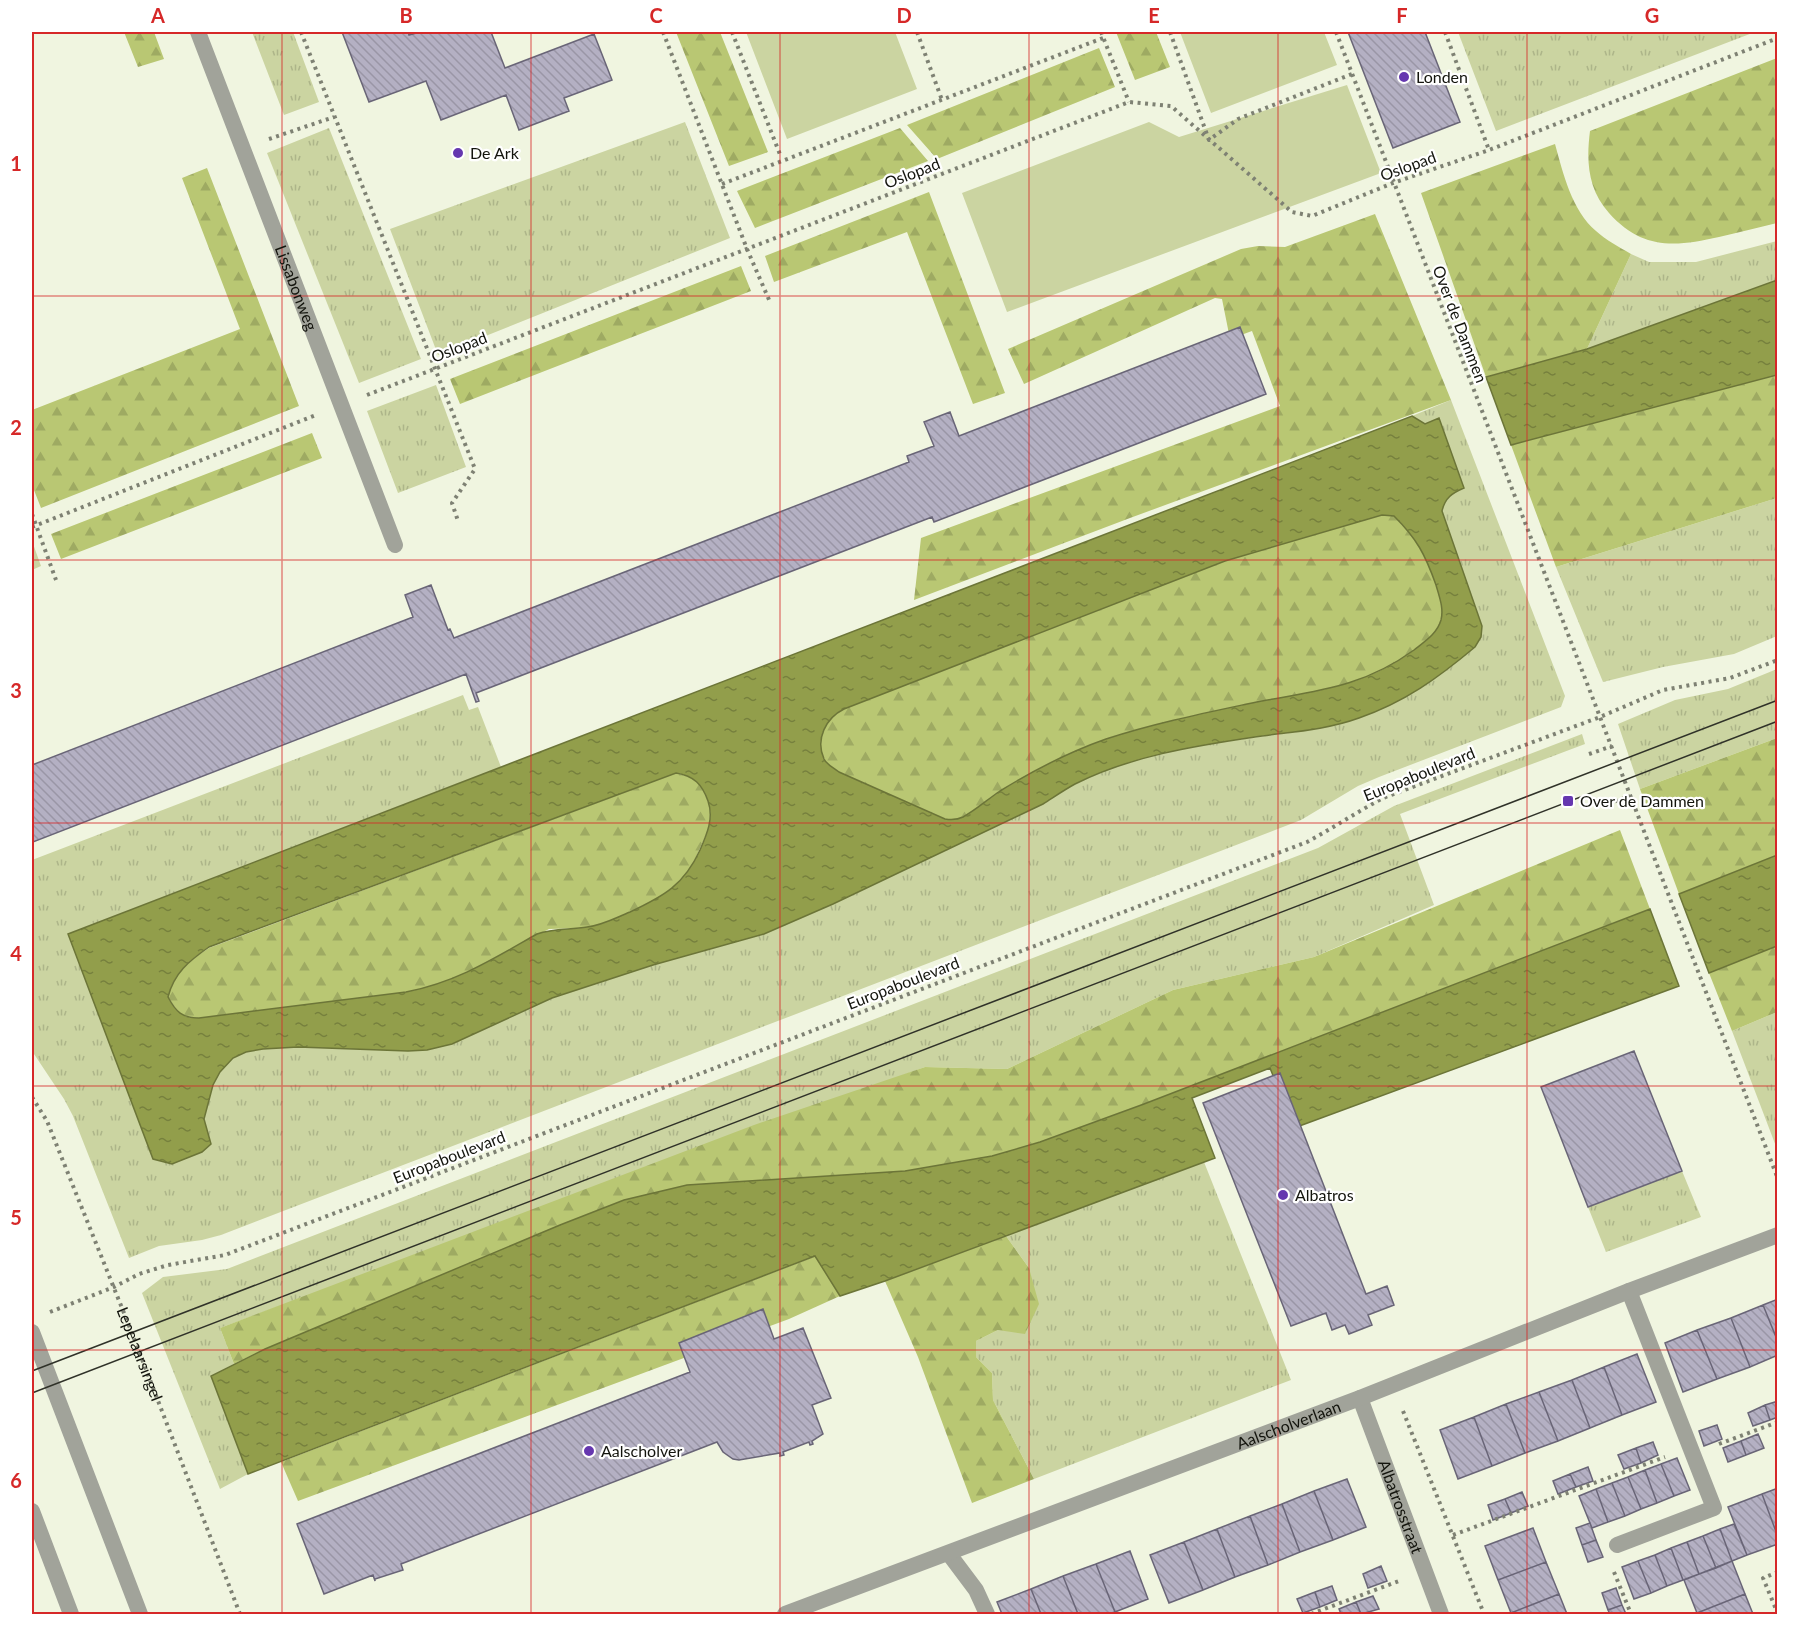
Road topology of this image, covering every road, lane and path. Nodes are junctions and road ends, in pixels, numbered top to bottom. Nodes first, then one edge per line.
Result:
1 (198, 32) edge
2 (301, 32) edge
3 (663, 32) edge
4 (732, 32) edge
5 (917, 32) edge
6 (1101, 32) edge
7 (1170, 32) edge
8 (1336, 32) edge
9 (1445, 32) edge
10 (1103, 38) junction
11 (1778, 38) edge
12 (1352, 74) junction
13 (942, 100) junction
14 (1129, 102) junction
15 (334, 117) junction
16 (1209, 140) junction
17 (243, 148) junction
18 (1489, 150) junction
19 (781, 157) dead end
20 (1393, 183) junction
21 (722, 184) junction
22 (747, 249) junction
23 (770, 302) dead end
24 (436, 368) junction
25 (342, 405) junction
26 (32, 514) edge
27 (458, 521) dead end
28 (34, 526) edge
29 (395, 545) dead end
30 (56, 580) dead end
31 (1778, 660) edge
32 (1600, 717) junction
33 (1612, 746) junction
34 (1589, 754) dead end
35 (1630, 796) junction
36 (1608, 804) dead end
37 (32, 1097) edge
38 (1778, 1179) edge
39 (1778, 1235) edge
40 (114, 1287) junction
41 (1629, 1291) junction
42 (48, 1313) dead end
43 (32, 1332) edge
44 (1392, 1385) junction
45 (1360, 1398) junction
46 (1778, 1422) edge
47 (1692, 1451) junction
48 (32, 1511) edge
49 (1453, 1535) junction
50 (1617, 1545) joint
51 (949, 1554) junction
52 (1425, 1572) junction
53 (1778, 1572) edge
54 (71, 1614) edge
55 (140, 1614) edge
56 (240, 1614) edge
57 (784, 1614) edge
58 (987, 1614) edge
59 (1311, 1614) edge
60 (1441, 1614) edge
61 (1484, 1614) edge
62 (1631, 1614) edge
63 (1778, 1614) edge

1 - 17 street, Lissabonweg
2 - 15 path
3 - 21 path
4 - 19 path
5 - 13 path
6 - 10 path
7 - 16 path
8 - 12 path, Over de Dammen
9 - 18 path
10 - 13 path
10 - 14 path
11 - 18 path, Oslopad
12 - 16 path
12 - 20 path, Over de Dammen
13 - 21 path
14 - 16 path, Oslopad
14 - 22 path, Oslopad
15 - 17 path
15 - 24 path
16 - 20 path, Oslopad
17 - 25 street, Lissabonweg
18 - 20 path, Oslopad
20 - 32 path, Over de Dammen
21 - 22 path
22 - 23 path
22 - 24 path, Oslopad
24 - 25 path, Oslopad
24 - 27 path
25 - 28 path, Oslopad
25 - 29 street, Lissabonweg
26 - 28 path
28 - 30 path
31 - 32 path, Europaboulevard
32 - 33 path, Over de Dammen
32 - 40 path, Europaboulevard
33 - 34 path
33 - 35 path, Over de Dammen
35 - 36 path
35 - 38 path, Over de Dammen
37 - 40 path, Lepelaarsingel
39 - 41 street, Aalscholverlaan
40 - 42 path, Europaboulevard
40 - 56 path, Lepelaarsingel
41 - 44 street, Aalscholverlaan
41 - 47 street
43 - 55 street
44 - 45 street, Aalscholverlaan
44 - 49 path
45 - 51 street, Aalscholverlaan
45 - 52 street, Albatrosstraat
46 - 47 path
47 - 49 path
47 - 50 street
48 - 54 street
49 - 61 path
50 - 62 path
51 - 57 street, Aalscholverlaan
51 - 58 street
52 - 59 path
52 - 60 street, Albatrosstraat
53 - 63 path

